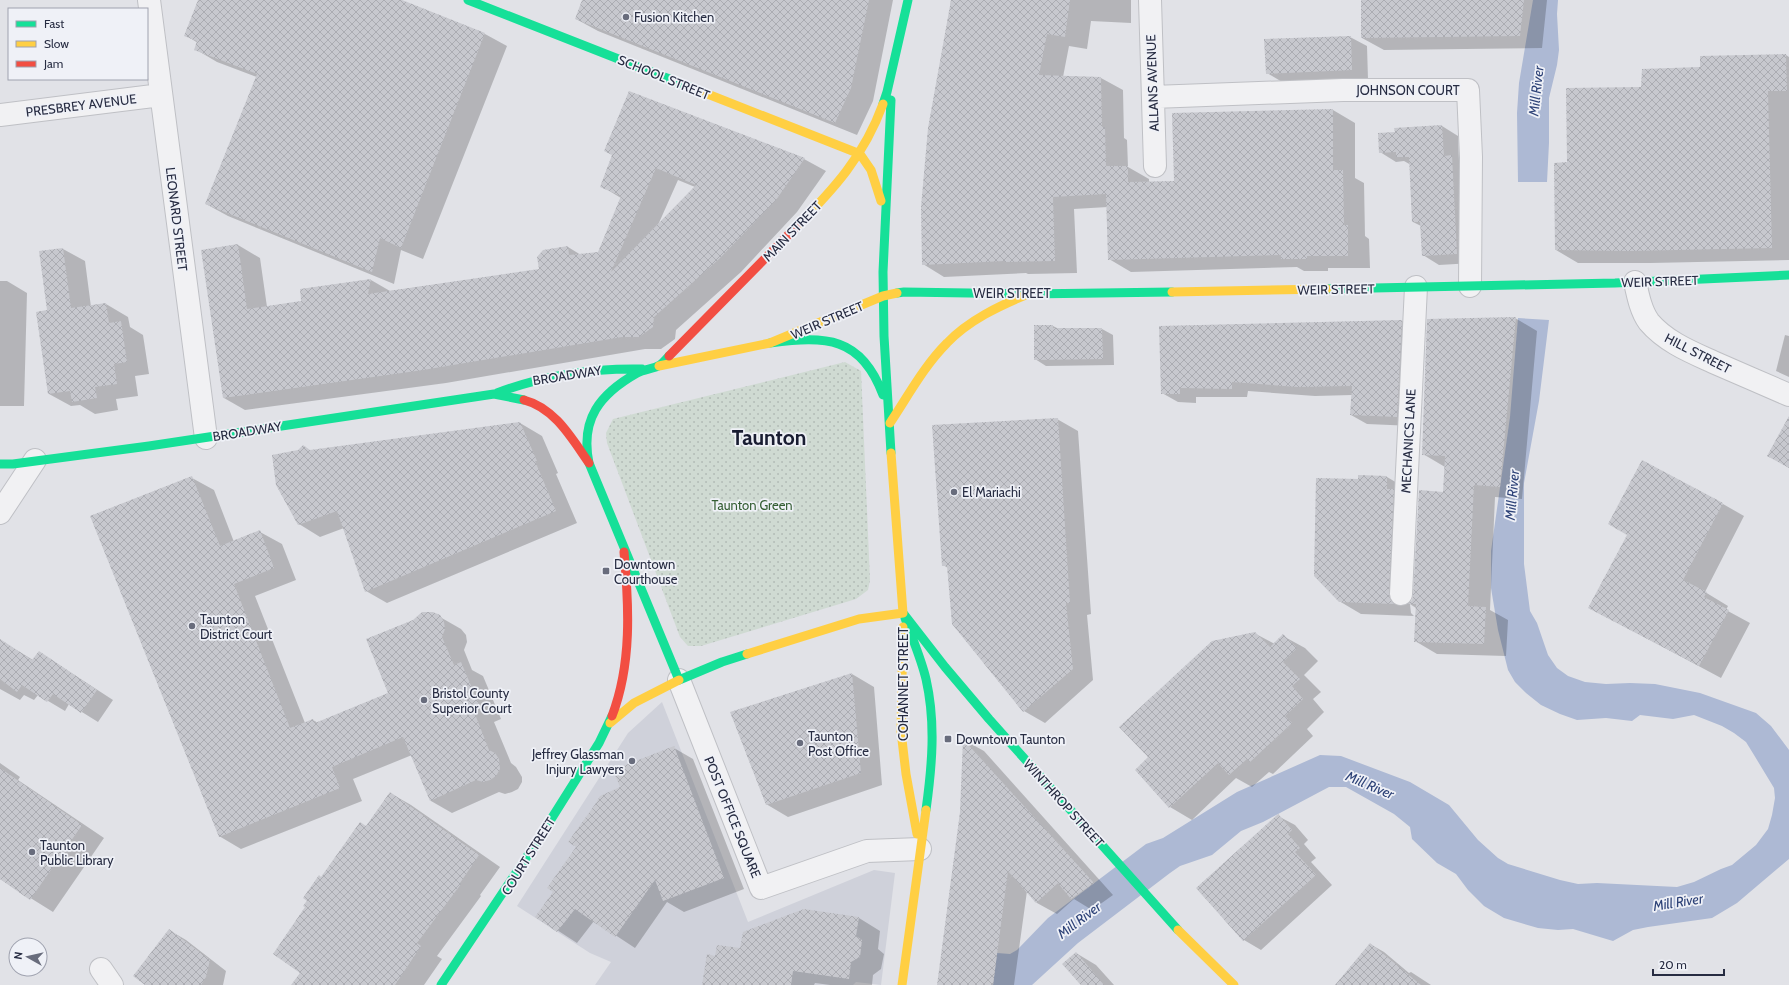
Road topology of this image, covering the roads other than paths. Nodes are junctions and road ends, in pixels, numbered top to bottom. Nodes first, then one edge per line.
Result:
1 (149, 0) edge
2 (468, 0) edge
3 (908, 0) edge
4 (1150, 0) edge
5 (892, 74) junction
6 (162, 95) junction
7 (1153, 97) junction
8 (0, 115) edge
9 (860, 154) junction
10 (1155, 166) dead end
11 (885, 235) junction
12 (1789, 275) edge
13 (1636, 282) junction
14 (1470, 286) junction
15 (1416, 287) junction
16 (1028, 294) junction
17 (883, 296) junction
18 (770, 343) junction
19 (659, 366) junction
20 (642, 369) junction
21 (494, 394) junction
22 (1789, 395) edge
23 (890, 424) junction
24 (206, 438) junction
25 (35, 460) junction
26 (589, 463) junction
27 (0, 464) edge
28 (0, 513) edge
29 (623, 541) junction
30 (1401, 594) dead end
31 (903, 614) junction
32 (679, 680) junction
33 (609, 723) junction
34 (920, 849) junction
35 (441, 985) edge
36 (902, 985) edge
37 (1234, 985) edge

1 - 6 street, LEONARD STREET
2 - 9 main road, SCHOOL STREET
3 - 5 main road, MAIN STREET
4 - 7 street, ALLANS AVENUE
5 - 9 main road, MAIN STREET
5 - 11 main road, MAIN STREET
6 - 8 street, PRESBREY AVENUE
6 - 24 street, LEONARD STREET
7 - 10 street, ALLANS AVENUE
7 - 14 street, JOHNSON COURT
9 - 11 main road
9 - 19 main road, MAIN STREET
11 - 17 main road, MAIN STREET
12 - 13 main road, WEIR STREET
13 - 14 main road, WEIR STREET
13 - 22 street, HILL STREET
14 - 15 main road, WEIR STREET
15 - 16 main road, WEIR STREET
15 - 30 street, MECHANICS LANE
16 - 17 main road, WEIR STREET
16 - 23 main road
17 - 18 main road, WEIR STREET
17 - 23 main road
18 - 19 main road
18 - 23 main road
19 - 20 main road
20 - 21 main road, BROADWAY
20 - 26 main road
21 - 24 main road, BROADWAY
21 - 26 main road, BROADWAY
23 - 31 main road
24 - 25 main road, BROADWAY
25 - 27 main road, BROADWAY
25 - 28 street
26 - 29 main road
29 - 32 main road
29 - 33 main road, COURT STREET
31 - 32 main road
31 - 34 main road, COHANNET STREET
31 - 34 main road, COHANNET STREET
31 - 37 main road, WINTHROP STREET
32 - 33 main road, COURT STREET
32 - 34 street, POST OFFICE SQUARE
33 - 35 main road, COURT STREET
34 - 36 main road, COHANNET STREET

